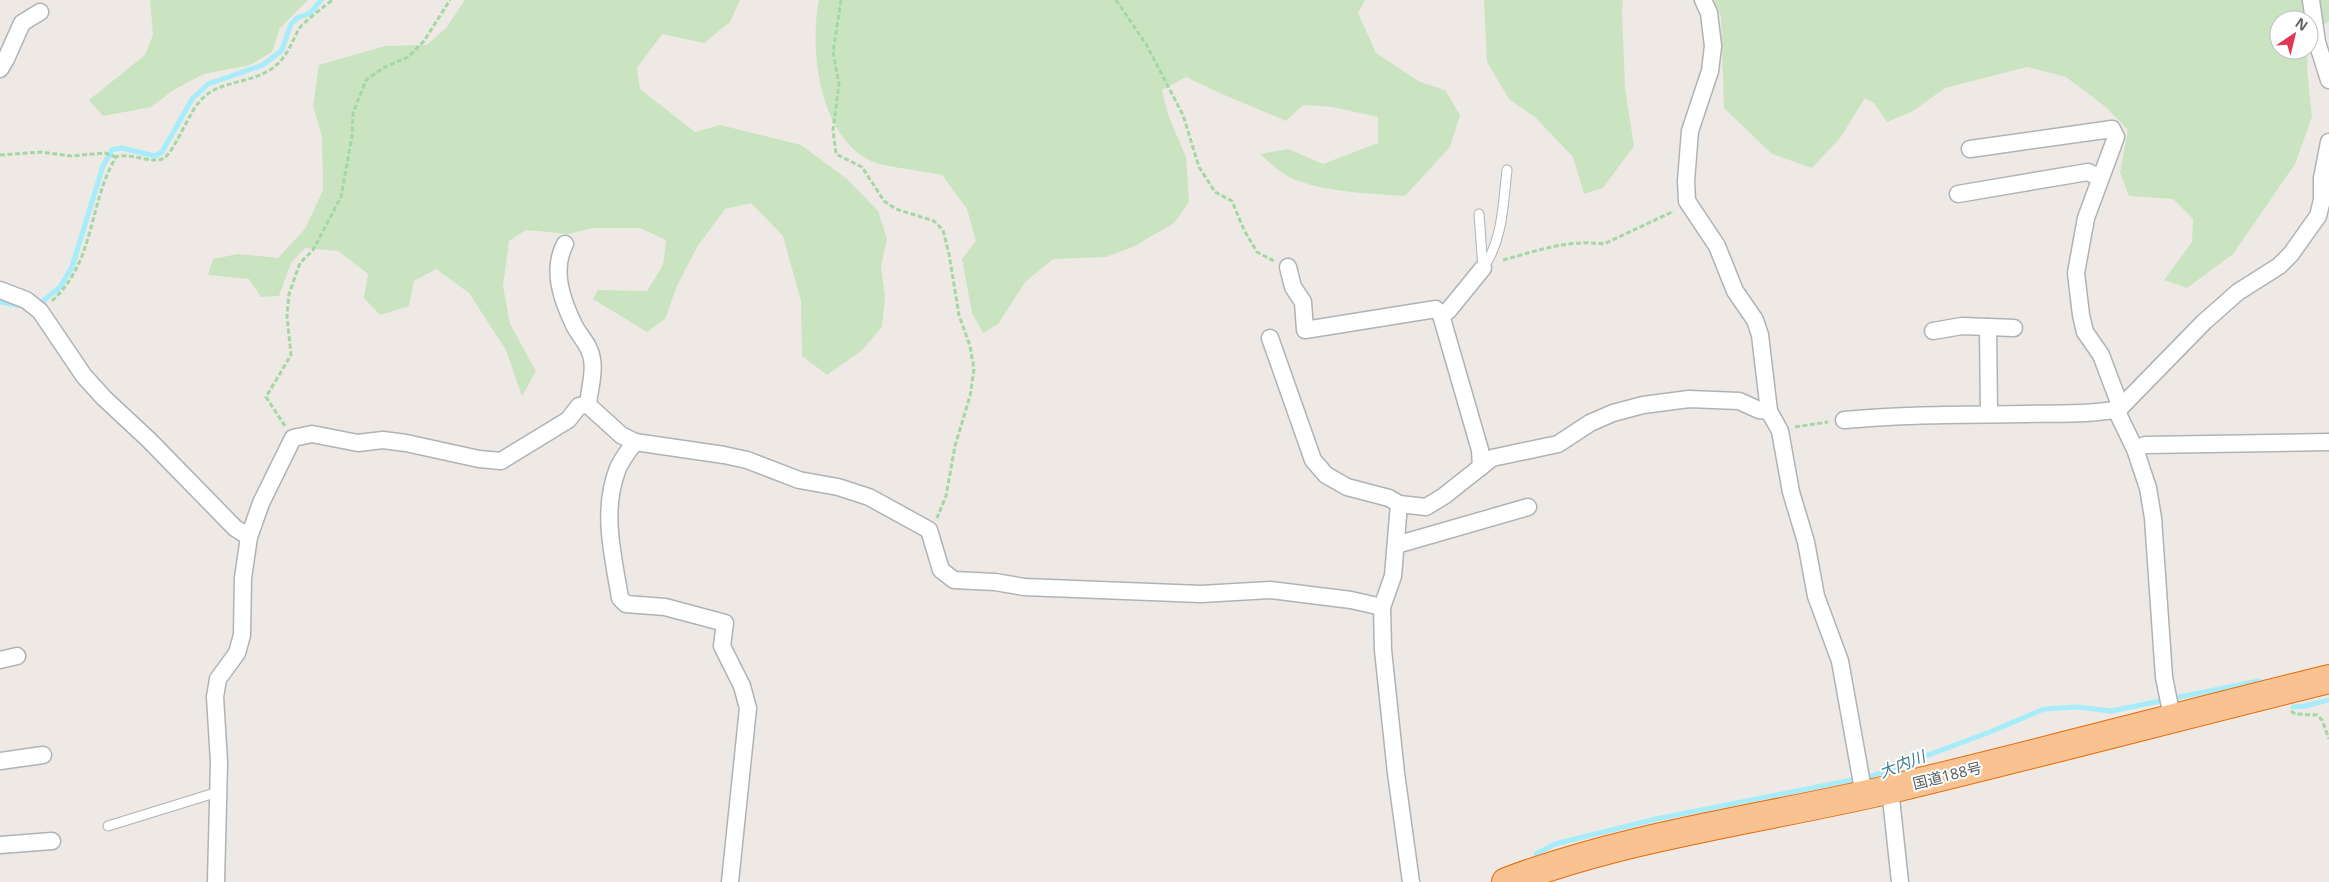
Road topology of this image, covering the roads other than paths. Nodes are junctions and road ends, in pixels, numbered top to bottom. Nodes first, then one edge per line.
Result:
1 (1704, 0) edge
2 (2311, 0) edge
3 (40, 12) dead end
4 (0, 69) edge
5 (2329, 80) edge
6 (2329, 142) edge
7 (1970, 149) dead end
8 (1507, 170) dead end
9 (2100, 178) junction
10 (1958, 194) dead end
11 (1479, 214) dead end
12 (565, 244) dead end
13 (1288, 267) road end
14 (1483, 268) junction
15 (0, 290) edge
16 (1441, 315) junction
17 (1988, 327) junction
18 (2014, 328) dead end
19 (1933, 331) dead end
20 (1270, 338) dead end
21 (588, 405) junction
22 (2119, 409) junction
23 (1769, 411) junction
24 (1989, 414) junction
25 (1844, 420) road end
26 (635, 442) junction
27 (2329, 442) edge
28 (2135, 449) junction
29 (1481, 467) junction
30 (1399, 504) junction
31 (1528, 507) dead end
32 (249, 537) junction
33 (1396, 545) junction
34 (1382, 607) junction
35 (17, 656) dead end
36 (0, 660) edge
37 (2329, 679) edge
38 (2172, 717) junction
39 (43, 755) dead end
40 (0, 761) edge
41 (1890, 789) junction
42 (218, 792) junction
43 (1864, 794) junction
44 (108, 826) dead end
45 (52, 840) dead end
46 (0, 845) edge
47 (216, 882) edge
48 (730, 882) edge
49 (1411, 882) edge
50 (1506, 882) edge
51 (1900, 882) edge

1 - 23 street
2 - 5 street
3 - 4 street
6 - 22 street
7 - 9 street
8 - 14 lane
9 - 10 street
9 - 22 street
11 - 14 lane
12 - 21 street
13 - 16 street
14 - 16 street
15 - 32 street
16 - 29 street
17 - 18 street
17 - 19 street
17 - 24 street
20 - 30 street
21 - 26 street
21 - 32 street
22 - 24 street
22 - 28 street
23 - 29 street
23 - 43 street
24 - 25 street
26 - 34 street
26 - 48 street
27 - 28 street
28 - 38 street
29 - 30 street
30 - 33 street
31 - 33 street
32 - 42 street
33 - 34 street
34 - 49 street
35 - 36 street
37 - 38 highway, 国道188号
38 - 41 highway, 国道188号
39 - 40 street
41 - 43 highway, 国道188号
41 - 51 street
42 - 44 lane
42 - 47 street
43 - 50 highway, 国道188号
45 - 46 street

